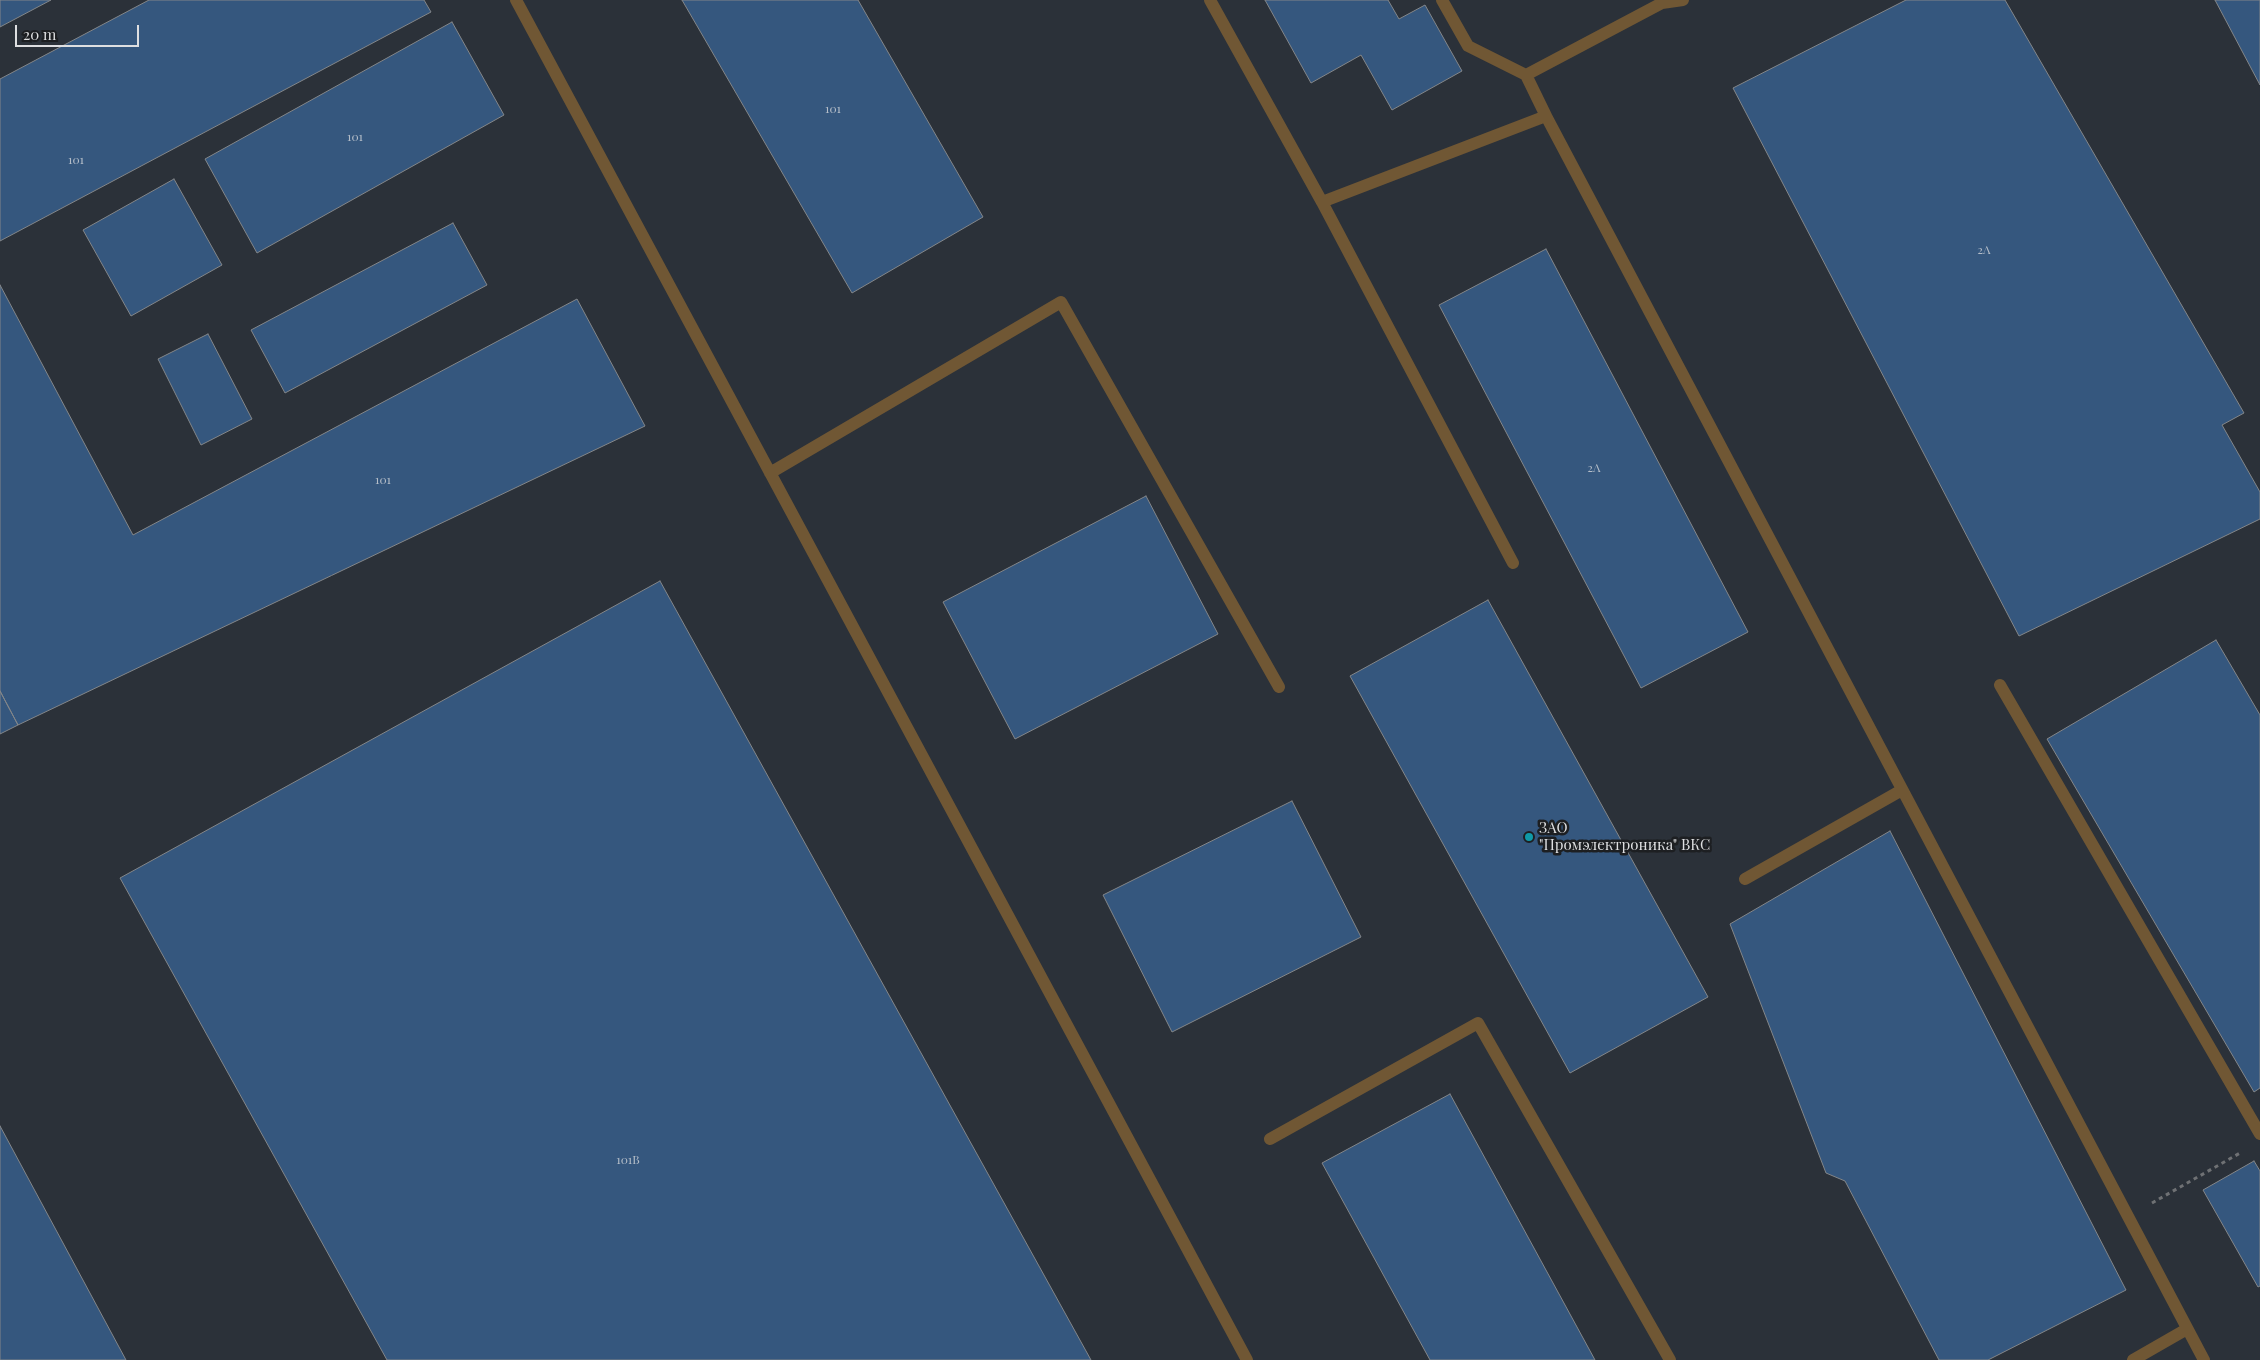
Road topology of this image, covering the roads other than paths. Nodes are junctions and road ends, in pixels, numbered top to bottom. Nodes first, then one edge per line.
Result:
1 (516, 0) edge
2 (1210, 0) edge
3 (1442, 0) edge
4 (1683, 0) edge
5 (1526, 74) junction
6 (1546, 116) junction
7 (1322, 202) junction
8 (770, 473) junction
9 (1513, 564) dead end
10 (2000, 685) dead end
11 (1279, 687) dead end
12 (1902, 790) junction
13 (1745, 879) dead end
14 (2260, 1134) edge
15 (1270, 1139) dead end
16 (2187, 1329) junction
17 (1247, 1360) edge
18 (1670, 1360) edge
19 (2133, 1360) edge
20 (2204, 1360) edge

1 - 8 lane
2 - 7 lane
3 - 5 lane
4 - 5 lane
5 - 6 lane
6 - 7 lane
6 - 12 lane
7 - 9 lane
8 - 11 lane
8 - 17 lane
10 - 14 lane
12 - 13 lane
12 - 16 lane
15 - 18 lane
16 - 19 lane
16 - 20 lane

